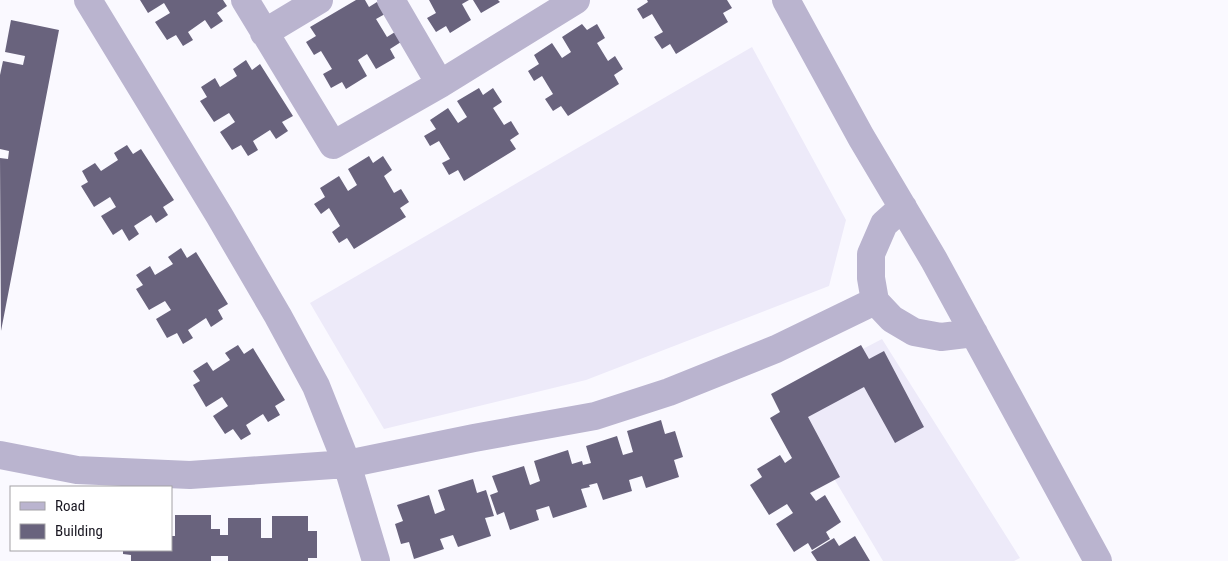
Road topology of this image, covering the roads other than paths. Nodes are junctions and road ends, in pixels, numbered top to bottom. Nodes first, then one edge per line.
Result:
1 (88, 0) edge
2 (245, 0) edge
3 (320, 0) edge
4 (391, 0) edge
5 (576, 0) edge
6 (786, 0) edge
7 (264, 33) junction
8 (440, 84) junction
9 (903, 207) junction
10 (874, 301) junction
11 (974, 333) junction
12 (0, 455) edge
13 (346, 464) junction
14 (1092, 559) edge
15 (376, 561) edge

1 - 13 street
2 - 7 street
3 - 7 street
4 - 8 street
5 - 8 street
6 - 9 street
7 - 8 street
9 - 10 street
9 - 11 street
10 - 11 street
10 - 13 street
11 - 14 street
12 - 13 street
13 - 15 street

